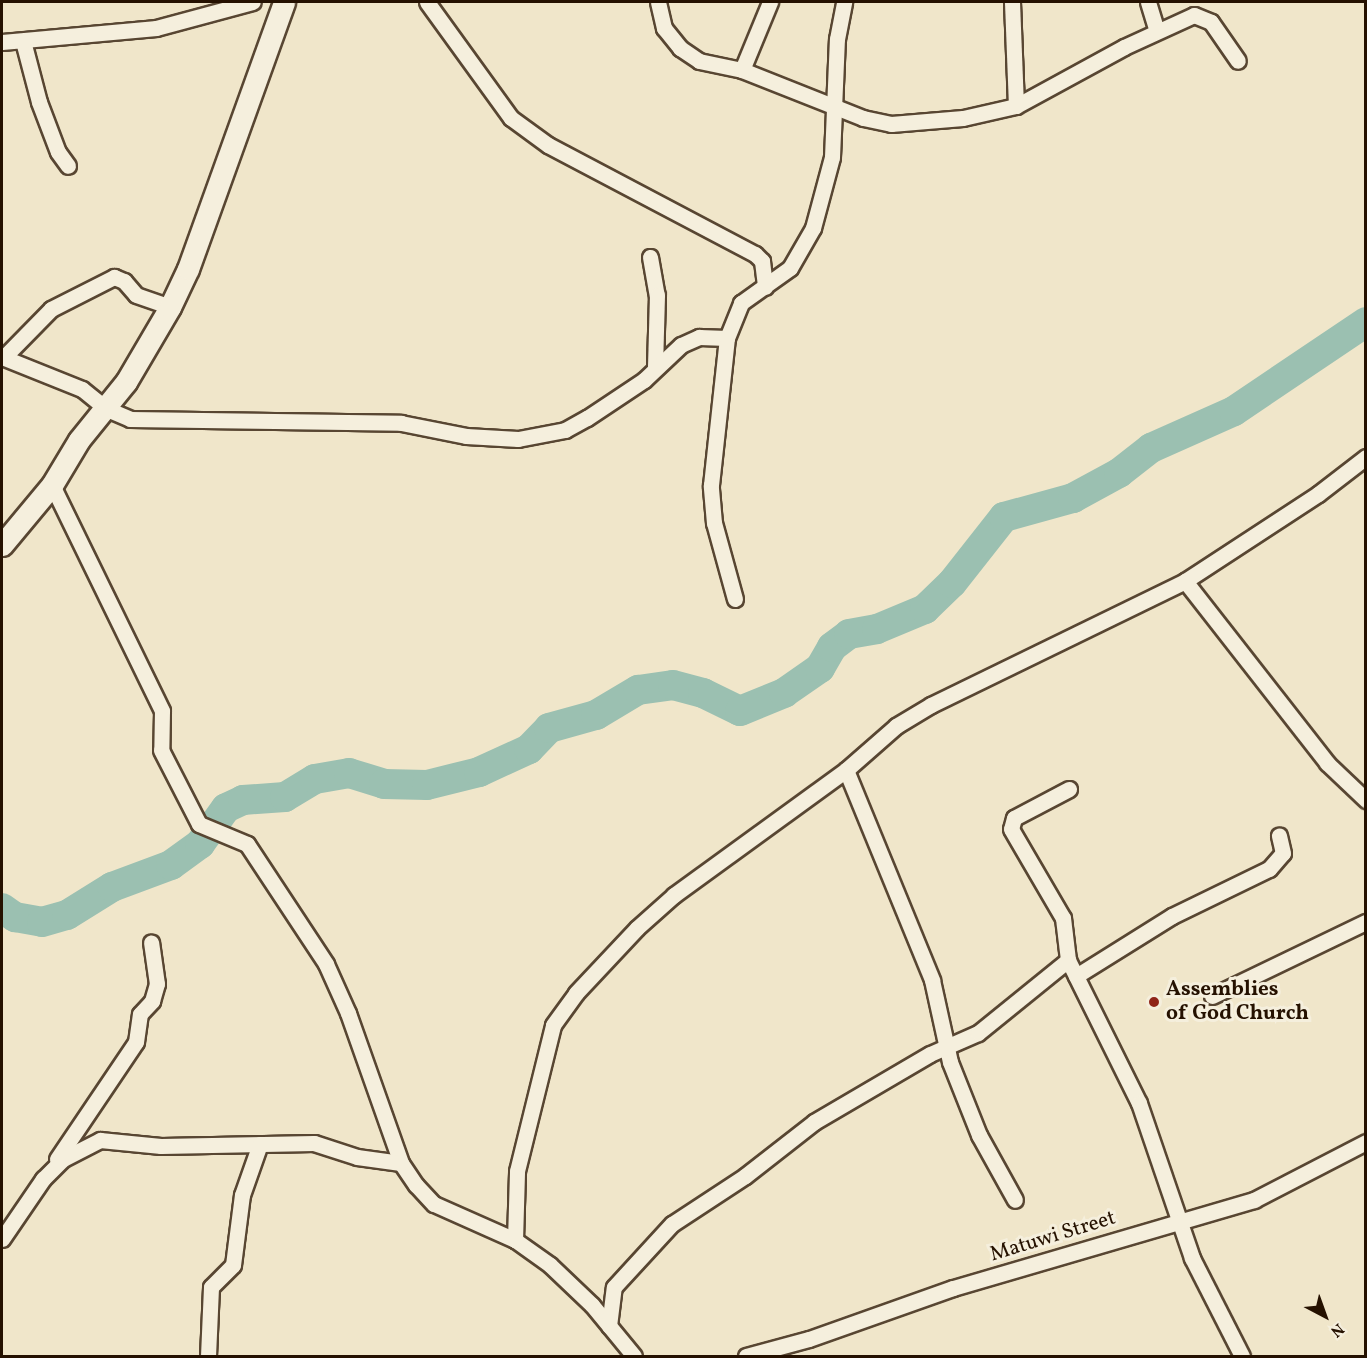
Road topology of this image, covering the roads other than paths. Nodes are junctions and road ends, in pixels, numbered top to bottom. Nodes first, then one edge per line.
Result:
1 (253, 2) edge
2 (284, 2) edge
3 (427, 2) edge
4 (658, 2) edge
5 (770, 2) edge
6 (844, 2) edge
7 (1012, 2) edge
8 (1148, 2) edge
9 (1157, 31) junction
10 (23, 41) junction
11 (2, 42) edge
12 (1238, 61) dead end
13 (742, 70) junction
14 (1016, 106) junction
15 (834, 107) junction
16 (68, 166) dead end
17 (650, 257) dead end
18 (765, 287) junction
19 (170, 308) junction
20 (727, 338) junction
21 (3, 357) edge
22 (655, 366) junction
23 (107, 409) junction
24 (1365, 457) edge
25 (52, 485) junction
26 (2, 545) edge
27 (1185, 581) junction
28 (735, 599) dead end
29 (846, 770) junction
30 (1070, 789) dead end
31 (1365, 800) edge
32 (1279, 835) dead end
33 (1365, 922) edge
34 (151, 942) dead end
35 (1068, 960) junction
36 (1076, 976) junction
37 (1212, 996) dead end
38 (946, 1048) junction
39 (1365, 1142) edge
40 (260, 1144) junction
41 (402, 1163) junction
42 (43, 1179) junction
43 (1015, 1200) dead end
44 (1180, 1222) junction
45 (2, 1239) edge
46 (515, 1240) junction
47 (609, 1326) junction
48 (208, 1356) edge
49 (634, 1356) edge
50 (746, 1356) edge
51 (1242, 1356) edge

1 - 10 street
2 - 19 street
3 - 18 street
4 - 13 street
5 - 13 street
6 - 15 street
7 - 14 street
8 - 9 street
9 - 12 street
9 - 14 street
10 - 11 street
10 - 16 street
13 - 15 street
14 - 15 street
15 - 18 street
17 - 22 street
18 - 20 street
19 - 21 street
19 - 23 street
20 - 22 street
20 - 28 street
21 - 23 street
22 - 23 street
23 - 25 street
24 - 27 street
25 - 26 street
25 - 41 street
27 - 29 street
27 - 31 street
29 - 38 street
29 - 46 street
30 - 35 street
32 - 36 street
33 - 37 street
34 - 42 street
35 - 36 street
35 - 38 street
36 - 44 street
38 - 43 street
38 - 47 street
39 - 44 street, Matuwi Street
40 - 41 street
40 - 42 street
40 - 48 street
41 - 46 street
42 - 45 street
44 - 50 street, Matuwi Street
44 - 51 street
46 - 47 street
47 - 49 street

